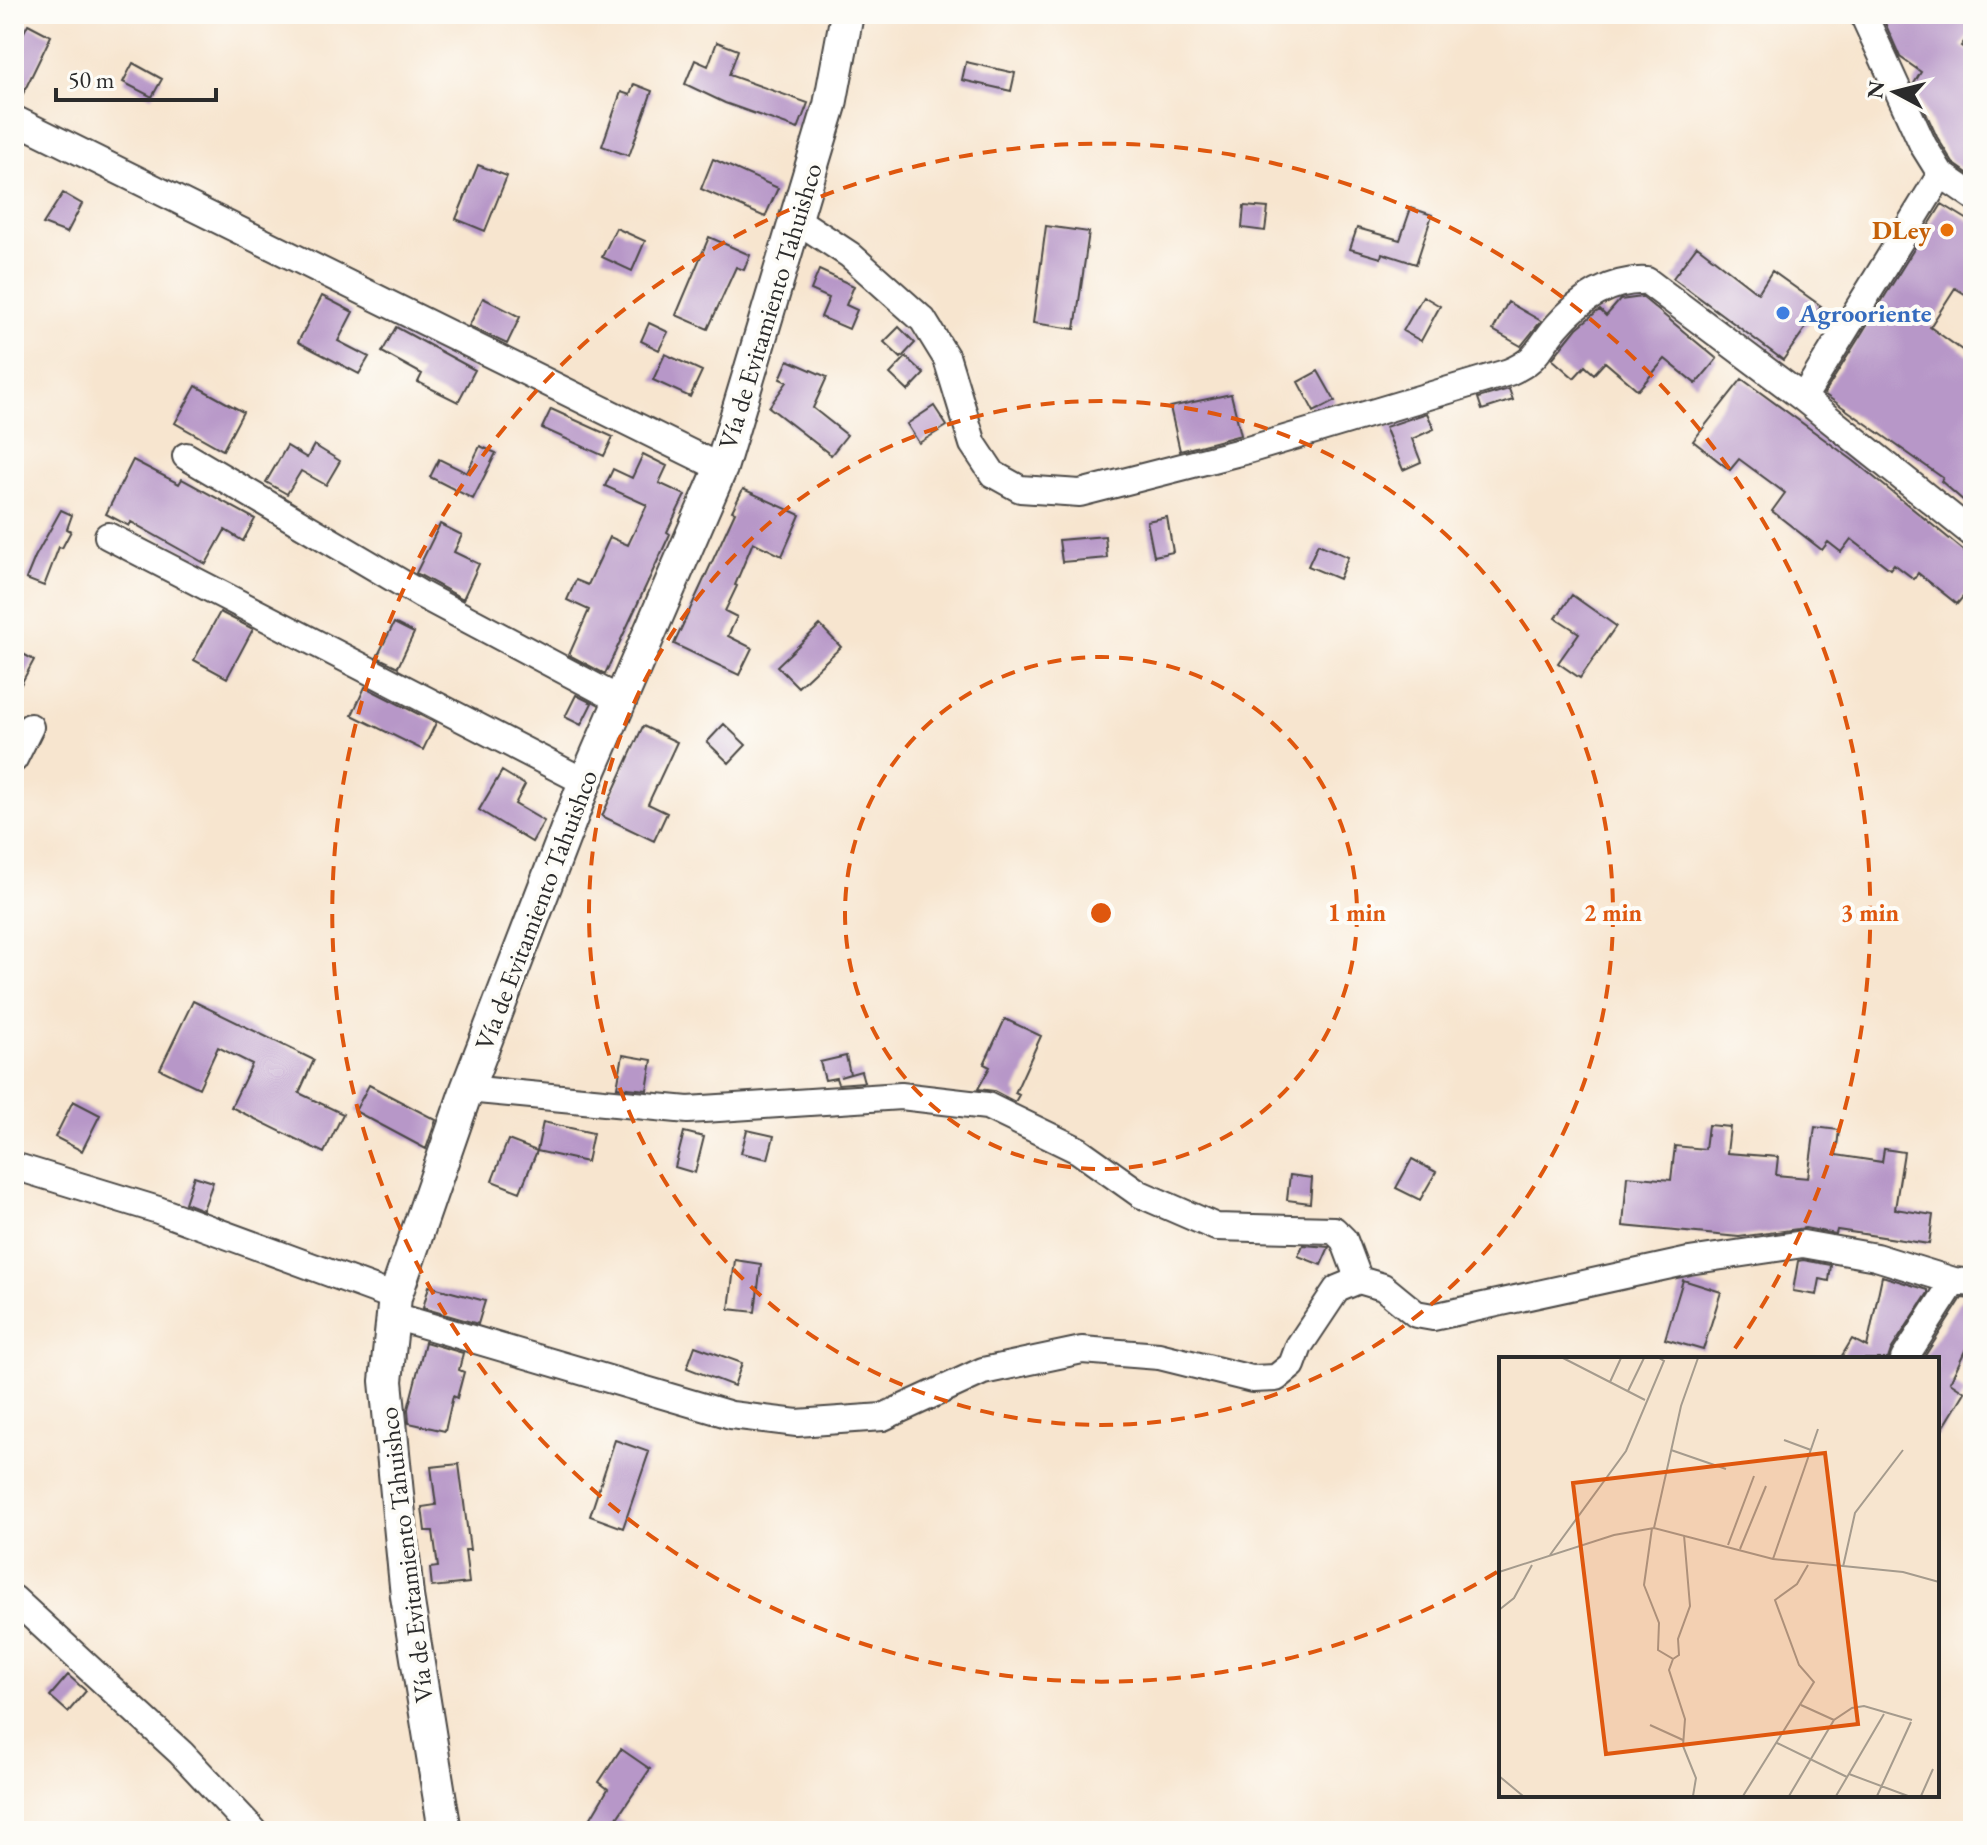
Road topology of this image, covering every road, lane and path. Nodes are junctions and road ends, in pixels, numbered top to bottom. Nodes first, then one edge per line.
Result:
1 (847, 14) edge
2 (1863, 14) edge
3 (14, 119) edge
4 (1941, 174) junction
5 (1973, 196) edge
6 (797, 220) junction
7 (1803, 398) junction
8 (186, 456) dead end
9 (721, 468) junction
10 (1973, 534) edge
11 (108, 536) dead end
12 (620, 700) junction
13 (30, 727) dead end
14 (14, 759) edge
15 (585, 782) junction
16 (467, 1089) junction
17 (14, 1166) edge
18 (1359, 1280) junction
19 (1963, 1282) edge
20 (395, 1306) junction
21 (1906, 1357) edge
22 (14, 1599) edge
23 (254, 1831) edge
24 (445, 1831) edge

1 - 6 main road, Vía de Evitamiento Tahuishco
2 - 4 street
3 - 9 street
4 - 5 street
4 - 7 street
6 - 7 street
6 - 9 main road, Vía de Evitamiento Tahuishco
7 - 10 street
8 - 12 street
9 - 12 main road, Vía de Evitamiento Tahuishco
11 - 15 street
12 - 15 main road, Vía de Evitamiento Tahuishco
13 - 14 street
15 - 16 main road, Vía de Evitamiento Tahuishco
16 - 18 street
16 - 20 main road, Vía de Evitamiento Tahuishco
17 - 20 street
18 - 19 street
18 - 20 street
19 - 21 street
20 - 24 main road, Vía de Evitamiento Tahuishco
22 - 23 street

